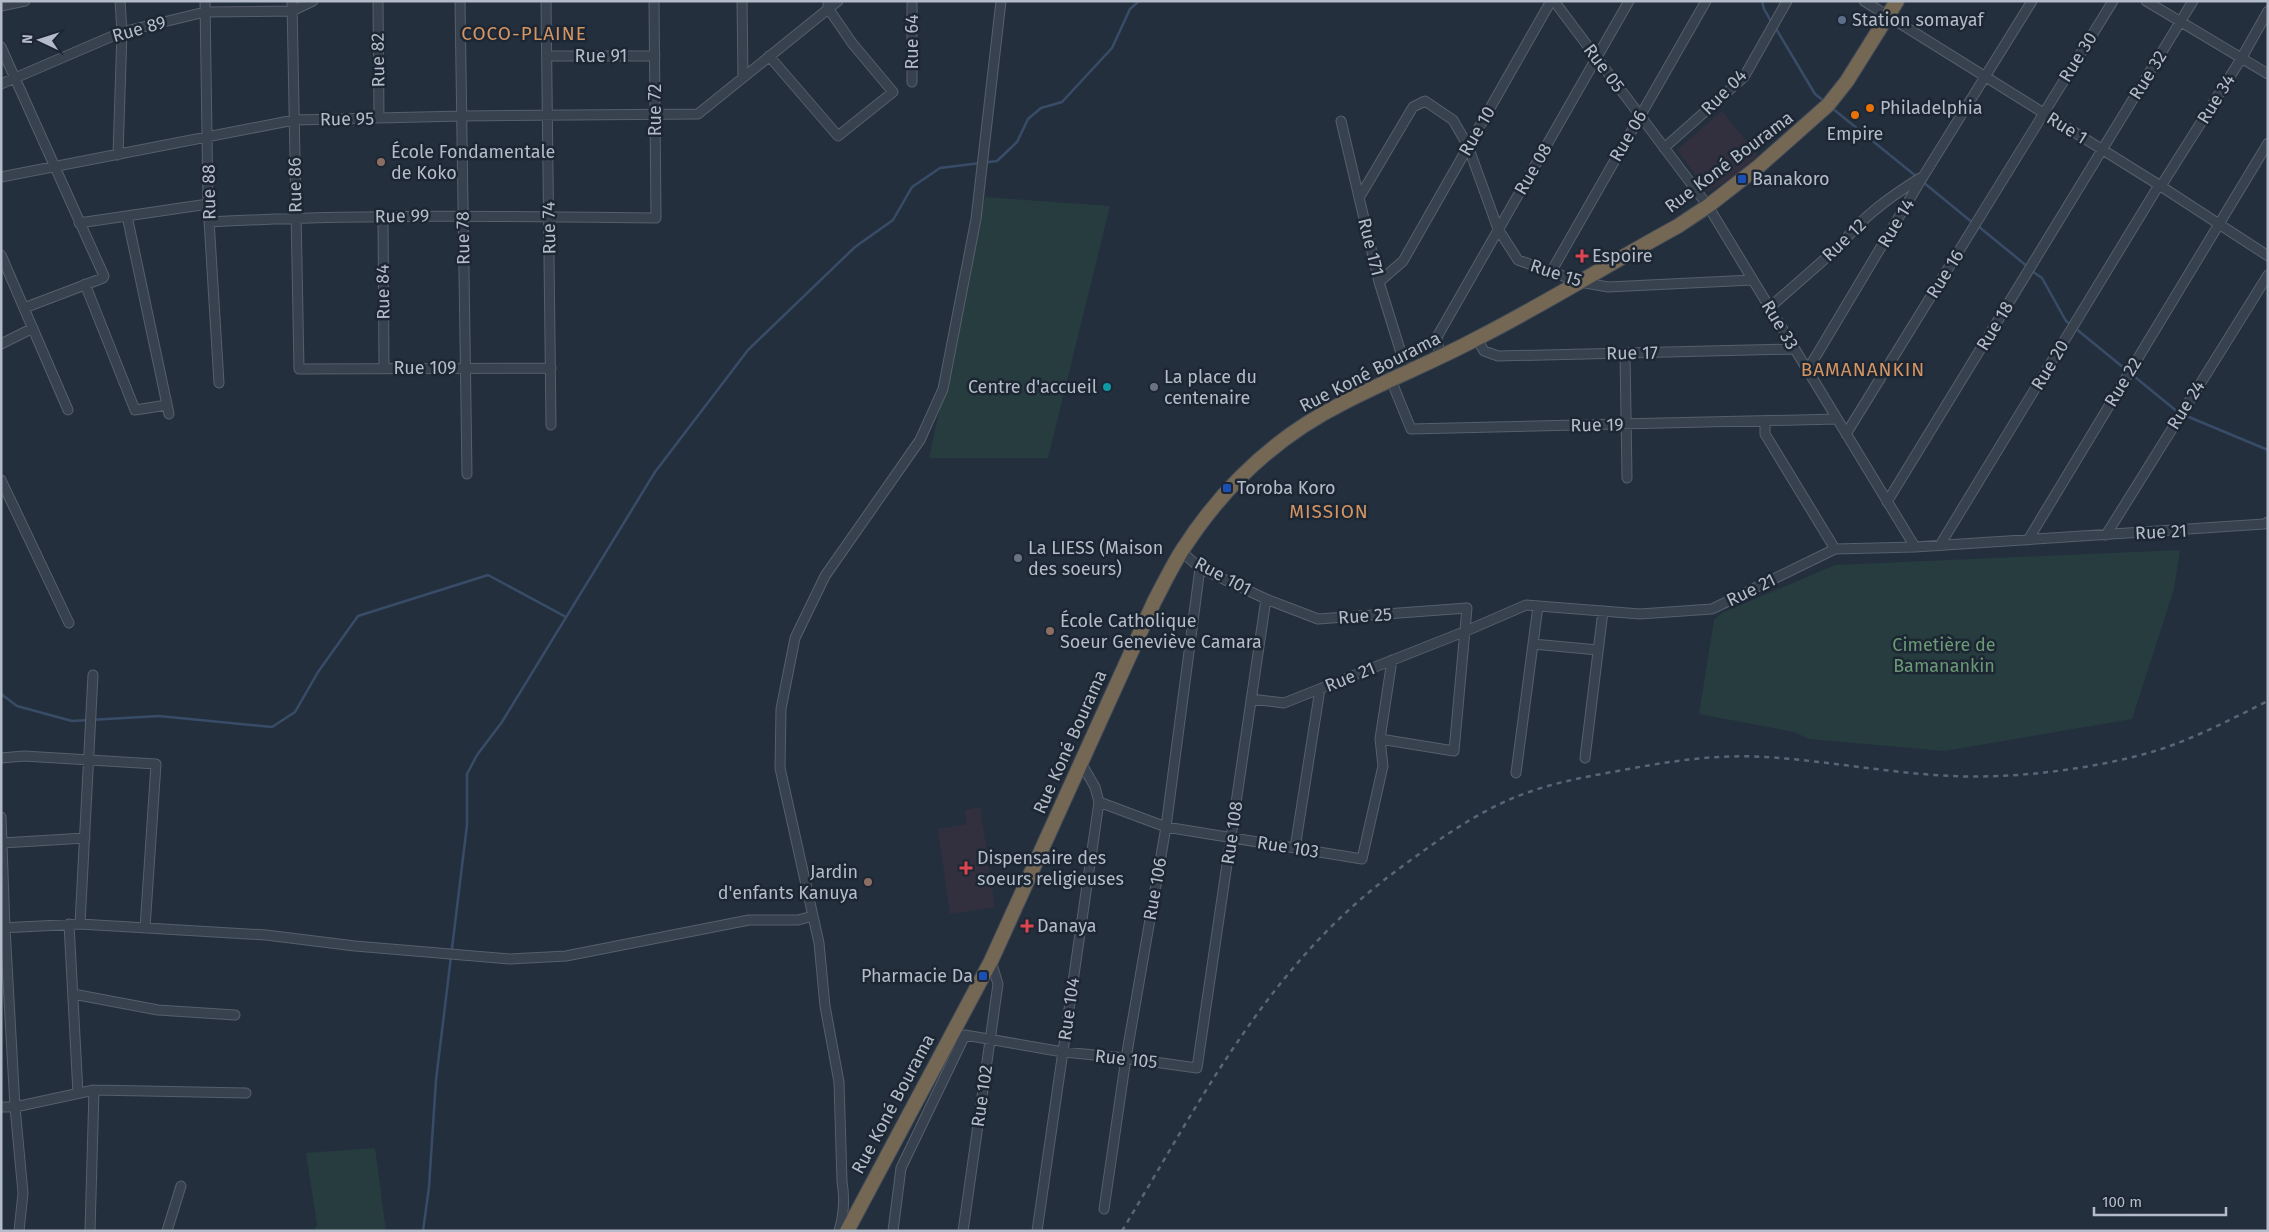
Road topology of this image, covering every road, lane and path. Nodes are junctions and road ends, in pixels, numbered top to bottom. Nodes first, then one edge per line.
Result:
1 (25, 1) edge
2 (120, 1) edge
3 (205, 1) edge
4 (292, 1) edge
5 (313, 1) edge
6 (378, 1) edge
7 (460, 1) edge
8 (546, 1) edge
9 (654, 1) edge
10 (742, 1) edge
11 (838, 1) edge
12 (912, 1) edge
13 (1000, 1) edge
14 (1550, 1) edge
15 (1554, 1) edge
16 (1629, 1) edge
17 (1706, 1) edge
18 (1787, 1) edge
19 (1864, 1) edge
20 (1897, 1) edge
21 (2032, 1) edge
22 (2113, 1) edge
23 (2146, 1) edge
24 (2193, 1) edge
25 (828, 5) edge
26 (1, 6) edge
27 (292, 11) junction
28 (2268, 11) edge
29 (205, 12) junction
30 (1888, 15) junction
31 (2181, 22) junction
32 (122, 32) junction
33 (1, 47) edge
34 (547, 56) junction
35 (655, 56) junction
36 (769, 56) junction
37 (1596, 58) junction
38 (2242, 59) junction
39 (2268, 74) edge
40 (1985, 76) junction
41 (15, 78) junction
42 (743, 78) junction
43 (912, 82) dead end
44 (1, 84) edge
45 (2044, 113) junction
46 (655, 115) junction
47 (462, 116) junction
48 (548, 116) junction
49 (1640, 116) junction
50 (379, 118) junction
51 (294, 120) junction
52 (1340, 121) dead end
53 (208, 138) junction
54 (2268, 143) edge
55 (1468, 146) junction
56 (1664, 148) junction
57 (2102, 150) junction
58 (118, 155) junction
59 (54, 166) junction
60 (1, 177) edge
61 (1923, 178) junction
62 (2160, 185) junction
63 (1359, 198) junction
64 (208, 204) junction
65 (1708, 206) junction
66 (126, 216) junction
67 (382, 216) junction
68 (463, 216) junction
69 (549, 216) junction
70 (296, 218) junction
71 (656, 218) joint
72 (209, 222) junction
73 (79, 223) junction
74 (2217, 224) junction
75 (1498, 229) junction
76 (1, 255) edge
77 (2268, 256) edge
78 (1551, 272) junction
79 (2268, 275) edge
80 (1752, 280) junction
81 (1379, 282) junction
82 (1580, 282) junction
83 (85, 284) junction
84 (24, 308) junction
85 (1769, 308) junction
86 (33, 328) junction
87 (1477, 339) junction
88 (1, 344) edge
89 (1794, 349) junction
90 (1625, 353) junction
91 (1440, 358) junction
92 (299, 368) joint
93 (384, 368) junction
94 (465, 368) junction
95 (551, 368) junction
96 (1808, 371) junction
97 (1407, 372) junction
98 (1391, 380) junction
99 (219, 383) dead end
100 (68, 410) dead end
101 (1837, 419) junction
102 (1765, 421) junction
103 (1626, 424) junction
104 (552, 425) dead end
105 (1846, 434) junction
106 (467, 474) dead end
107 (1627, 478) dead end
108 (1, 480) edge
109 (1887, 502) junction
110 (2266, 523) edge
111 (2106, 535) junction
112 (2028, 540) junction
113 (1940, 546) junction
114 (1915, 547) junction
115 (1835, 549) junction
116 (1181, 551) junction
117 (1200, 568) junction
118 (1266, 598) junction
119 (1538, 606) junction
120 (1603, 611) junction
121 (69, 623) dead end
122 (1466, 631) junction
123 (1533, 644) junction
124 (1598, 650) junction
125 (1392, 660) junction
126 (93, 675) dead end
127 (1320, 689) junction
128 (1251, 699) junction
129 (1380, 739) junction
130 (1, 758) edge
131 (1585, 758) dead end
132 (89, 761) junction
133 (1081, 763) junction
134 (1516, 773) dead end
135 (1099, 802) junction
136 (1, 817) edge
137 (1166, 827) junction
138 (1231, 837) junction
139 (85, 838) junction
140 (2, 844) edge
141 (1294, 848) junction
142 (813, 916) junction
143 (69, 924) junction
144 (80, 924) junction
145 (3, 928) edge
146 (145, 928) junction
147 (991, 961) junction
148 (73, 994) junction
149 (236, 1016) dead end
150 (990, 1038) junction
151 (1063, 1052) junction
152 (1126, 1058) junction
153 (1197, 1068) joint
154 (94, 1090) junction
155 (78, 1092) junction
156 (246, 1093) dead end
157 (15, 1107) junction
158 (1, 1108) edge
159 (181, 1186) dead end
160 (1104, 1208) dead end
161 (18, 1231) edge
162 (90, 1231) edge
163 (167, 1231) edge
164 (839, 1231) edge
165 (846, 1231) edge
166 (893, 1231) edge
167 (963, 1231) edge
168 (1037, 1231) edge

1 - 26 street
2 - 32 street
3 - 29 street, Rue 88
4 - 27 street, Rue 86
5 - 27 street, Rue 89
6 - 50 street, Rue 82
7 - 47 street, Rue 78
8 - 34 street, Rue 74
9 - 35 street, Rue 72
10 - 42 street
11 - 25 street
12 - 43 street, Rue 64
13 - 142 street
14 - 55 street, Rue 10
15 - 37 street, Rue 05
16 - 37 street, Rue 08
17 - 49 street, Rue 06
18 - 56 street, Rue 04
19 - 30 street, Rue 1
20 - 30 highway, Rue Koné Bourama
21 - 40 street
22 - 45 street, Rue 30
23 - 31 street
24 - 31 street, Rue 32
25 - 36 street
25 - 36 street
27 - 29 street, Rue 89
27 - 51 street, Rue 86
28 - 38 street, Rue 34
29 - 32 street, Rue 89
29 - 53 street, Rue 88
30 - 40 street, Rue 1
30 - 65 highway, Rue Koné Bourama
31 - 38 street
31 - 57 street, Rue 32
32 - 41 street, Rue 89
32 - 58 street
33 - 41 street
34 - 35 street, Rue 91
34 - 48 street, Rue 74
35 - 46 street, Rue 72
36 - 42 street
37 - 49 street, Rue 05
37 - 75 street, Rue 08
38 - 39 street
38 - 62 street, Rue 34
40 - 45 street, Rue 1
40 - 61 street, Rue 14
41 - 44 street, Rue 89
41 - 59 street
42 - 46 street, Rue 95
45 - 57 street, Rue 1
45 - 105 street, Rue 16
46 - 48 street, Rue 95
46 - 71 street, Rue 72
47 - 48 street, Rue 95
47 - 50 street, Rue 95
47 - 68 street, Rue 78
48 - 69 street, Rue 74
49 - 56 street, Rue 05
49 - 78 street, Rue 06
50 - 51 street, Rue 95
51 - 53 street, Rue 95
51 - 70 street, Rue 86
52 - 63 street, Rue 171
53 - 58 street, Rue 95
53 - 64 street, Rue 88
54 - 74 street, Rue 22
55 - 63 street, Rue 15
55 - 75 street, Rue 15
55 - 81 street, Rue 10
56 - 65 street, Rue 05
57 - 62 street, Rue 1
57 - 109 street, Rue 18
58 - 59 street, Rue 95
59 - 60 street, Rue 95
59 - 73 street
61 - 85 street, Rue 12
61 - 96 street, Rue 14
62 - 74 street, Rue 1
62 - 113 street, Rue 20
63 - 81 street, Rue 171
64 - 66 street
64 - 72 street, Rue 88
65 - 80 street, Rue 33
65 - 82 highway, Rue Koné Bourama
66 - 73 street
66 - 83 street
67 - 68 street, Rue 99
67 - 70 street, Rue 99
67 - 93 street, Rue 84
68 - 69 street, Rue 99
68 - 94 street, Rue 78
69 - 71 street, Rue 99
69 - 95 street, Rue 74
70 - 72 street, Rue 99
70 - 92 street, Rue 86
72 - 99 street, Rue 88
73 - 83 street
74 - 77 street, Rue 1
74 - 112 street, Rue 22
75 - 78 street, Rue 15
75 - 91 street, Rue 08
76 - 84 street
78 - 82 street, Rue 15
79 - 111 street, Rue 24
80 - 82 street, Rue 15
80 - 85 street, Rue 33
81 - 97 street, Rue 171
82 - 87 highway, Rue Koné Bourama
83 - 84 street
84 - 86 street
85 - 89 street, Rue 33
86 - 88 street
86 - 100 street
87 - 90 street, Rue 17
87 - 91 highway, Rue Koné Bourama
89 - 90 street, Rue 17
89 - 96 street, Rue 33
90 - 103 street
91 - 97 highway, Rue Koné Bourama
92 - 93 street, Rue 109
93 - 94 street, Rue 109
94 - 95 street, Rue 109
94 - 106 street, Rue 78
95 - 104 street, Rue 74
96 - 101 street, Rue 33
97 - 98 highway, Rue Koné Bourama
98 - 103 street, Rue 19
98 - 116 highway, Rue Koné Bourama
101 - 102 street, Rue 19
101 - 105 street, Rue 33
102 - 103 street, Rue 19
102 - 115 street
103 - 107 street
105 - 109 street, Rue 33
108 - 121 street
109 - 114 street, Rue 33
110 - 111 street, Rue 21
111 - 112 street, Rue 21
112 - 113 street, Rue 21
113 - 114 street, Rue 21
114 - 115 street, Rue 21
115 - 120 street, Rue 21
116 - 117 street, Rue 101
116 - 133 highway, Rue Koné Bourama
117 - 118 street, Rue 101
117 - 137 street, Rue 106
118 - 122 street, Rue 25
118 - 128 street, Rue 108
119 - 120 street, Rue 21
119 - 122 street, Rue 21
119 - 123 street
120 - 124 street
122 - 125 street, Rue 21
122 - 129 street
123 - 124 street
123 - 134 street
124 - 131 street
125 - 127 street, Rue 21
125 - 129 street
126 - 132 street
127 - 128 street, Rue 21
127 - 141 street
128 - 138 street, Rue 108
129 - 141 street, Rue 103
130 - 132 street
132 - 139 street
132 - 146 street
133 - 135 street, Rue 104
133 - 147 highway, Rue Koné Bourama
135 - 137 street, Rue 103
135 - 151 street, Rue 104
136 - 140 street
137 - 138 street, Rue 103
137 - 152 street, Rue 106
138 - 141 street, Rue 103
138 - 153 street, Rue 108
139 - 140 street
139 - 144 street
140 - 145 street
142 - 146 street
142 - 164 street
143 - 144 street
143 - 145 street
143 - 148 street
144 - 146 street
145 - 157 street
147 - 150 street, Rue 102
147 - 165 highway, Rue Koné Bourama
148 - 149 street
148 - 155 street
150 - 151 street, Rue 105
150 - 166 street, Rue 105
150 - 167 street, Rue 102
151 - 152 street, Rue 105
151 - 168 street, Rue 104
152 - 153 street, Rue 105
152 - 160 street, Rue 106
154 - 155 street
154 - 156 street
154 - 162 street
155 - 157 street
157 - 158 street
157 - 161 street
159 - 163 street

